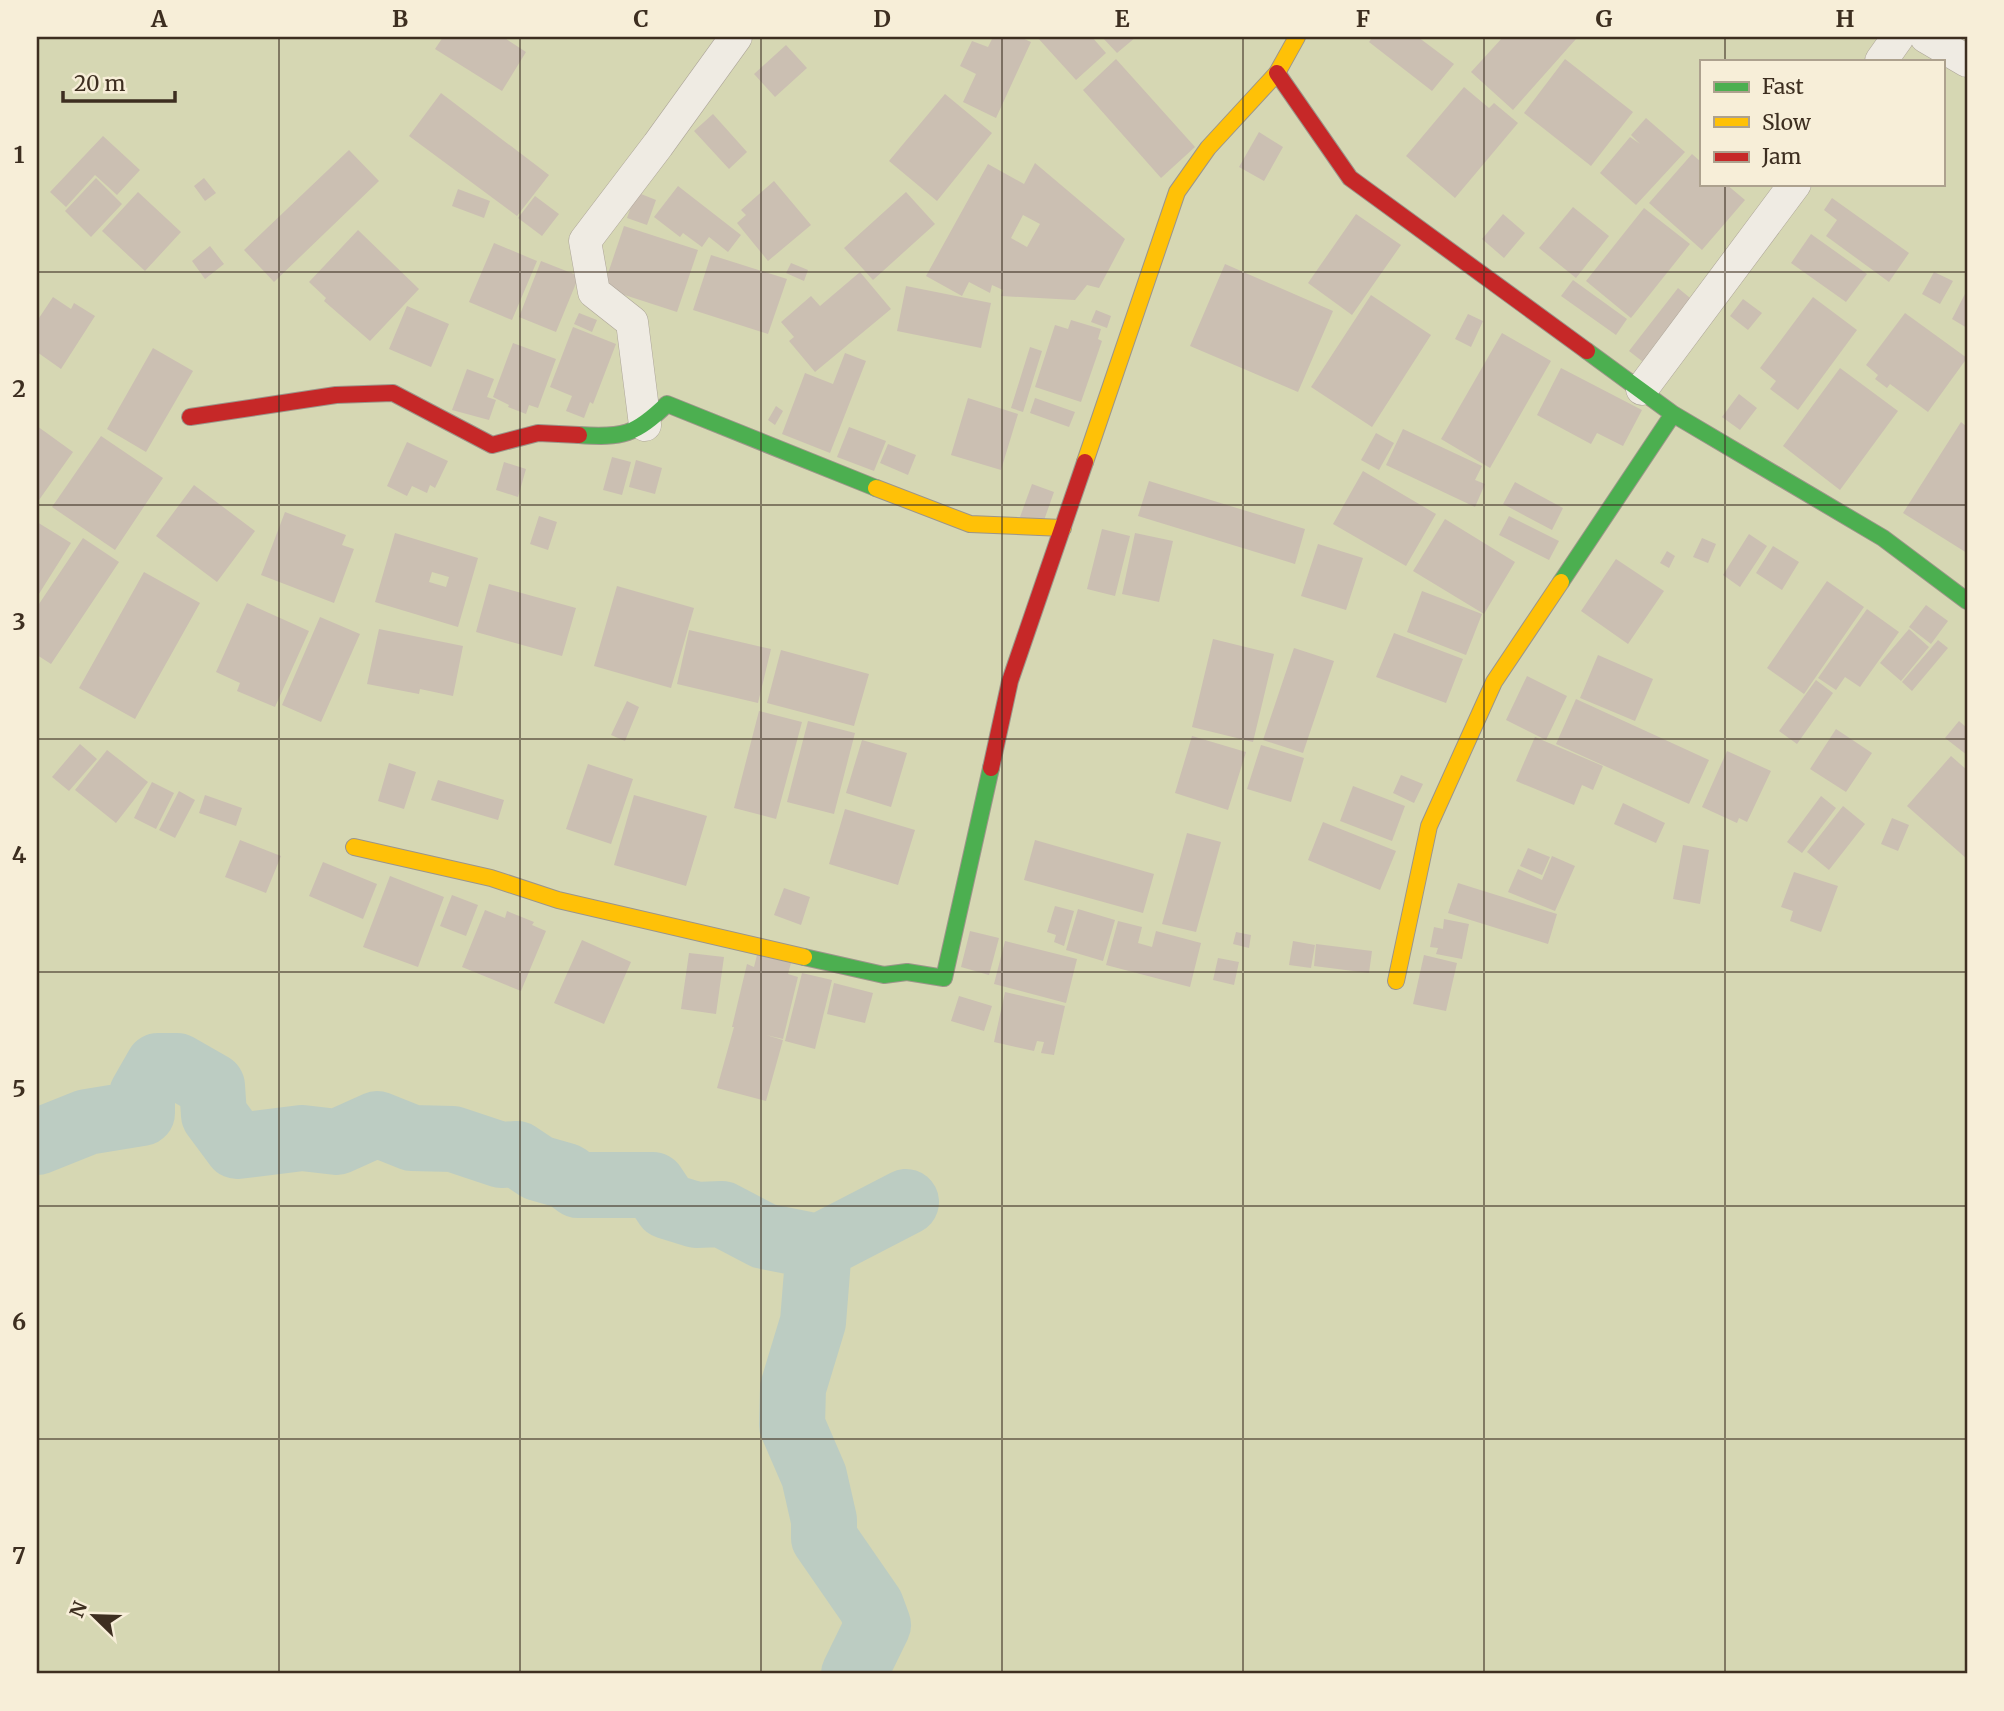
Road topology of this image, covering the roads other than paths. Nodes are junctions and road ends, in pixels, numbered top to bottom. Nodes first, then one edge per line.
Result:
1 (736, 37) edge
2 (1297, 37) edge
3 (1898, 37) edge
4 (1926, 37) edge
5 (1882, 60) edge
6 (1967, 61) edge
7 (1277, 73) junction
8 (1794, 186) edge
9 (1642, 389) junction
10 (1673, 414) junction
11 (190, 417) dead end
12 (645, 425) junction
13 (1063, 528) junction
14 (1967, 601) edge
15 (354, 847) dead end
16 (1396, 981) dead end

1 - 12 street
2 - 7 street
3 - 5 street
4 - 6 street
7 - 9 street
7 - 13 street
8 - 9 street
9 - 10 street
10 - 14 street
10 - 16 street
11 - 12 street
12 - 13 street
13 - 15 street

